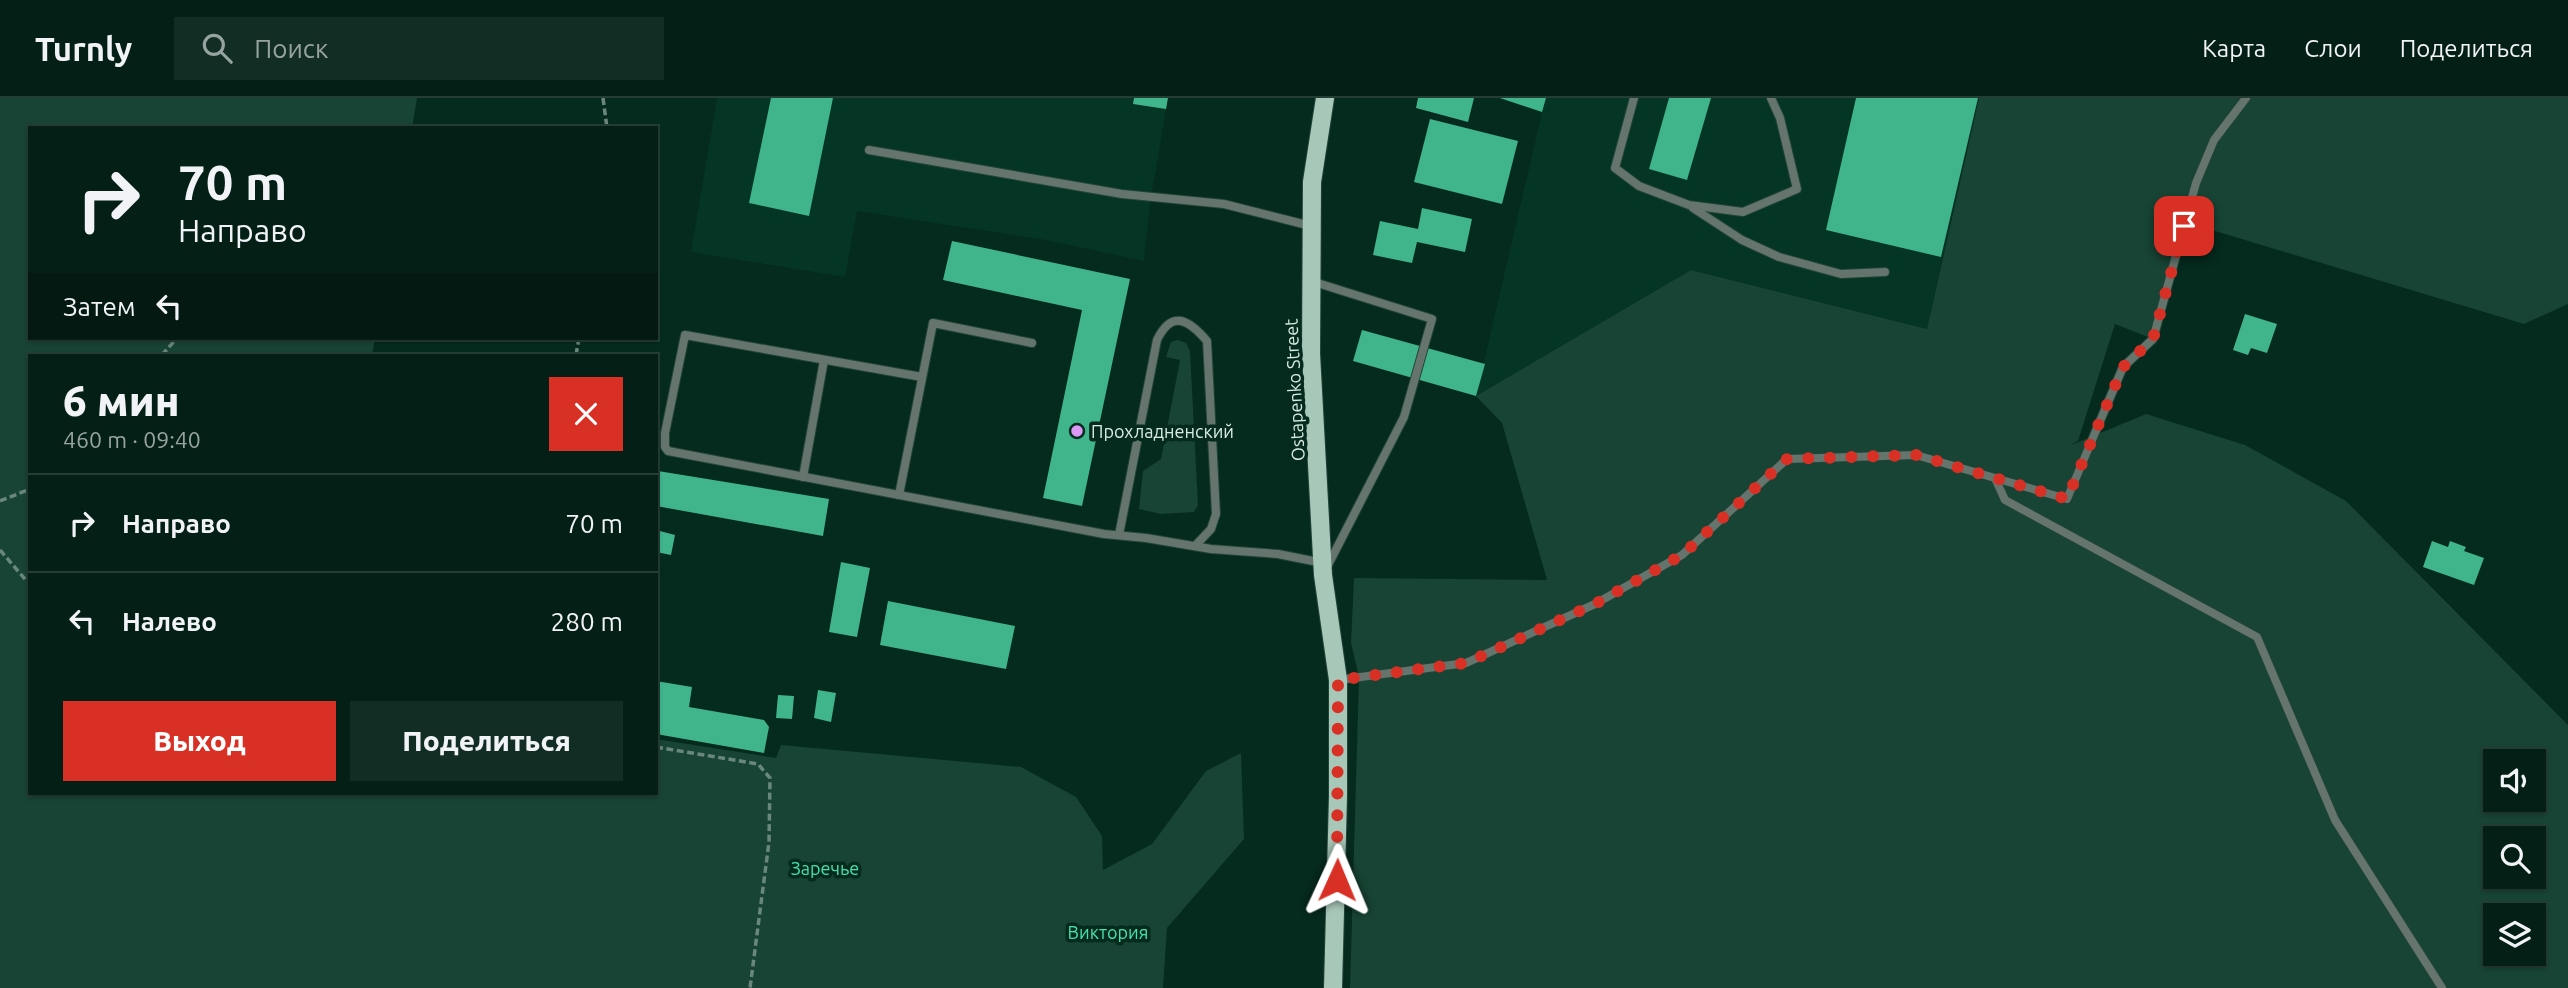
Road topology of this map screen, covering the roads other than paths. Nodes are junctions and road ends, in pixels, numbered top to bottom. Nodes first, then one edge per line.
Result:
1 (1325, 98) edge
2 (1634, 98) edge
3 (1771, 98) edge
4 (2246, 98) edge
5 (869, 150) dead end
6 (1689, 205) junction
7 (1312, 226) junction
8 (1885, 272) dead end
9 (1311, 281) junction
10 (1032, 343) dead end
11 (824, 360) junction
12 (922, 377) junction
13 (803, 477) junction
14 (1995, 478) junction
15 (899, 495) junction
16 (1119, 535) junction
17 (1195, 546) junction
18 (1323, 569) junction
19 (1338, 680) junction
20 (1333, 988) edge
21 (2442, 988) edge

1 - 7 main road, Ostapenko Street
2 - 6 lane
3 - 6 lane
4 - 14 lane
5 - 7 lane
6 - 8 lane
7 - 9 main road, Ostapenko Street
9 - 18 main road, Ostapenko Street
9 - 18 lane
10 - 12 lane
11 - 12 lane
11 - 13 lane
11 - 13 lane
12 - 15 lane
13 - 15 lane
14 - 19 lane
14 - 21 lane
15 - 16 lane
16 - 17 lane
16 - 17 lane
17 - 18 lane
18 - 19 main road, Ostapenko Street
19 - 20 main road, Ostapenko Street

